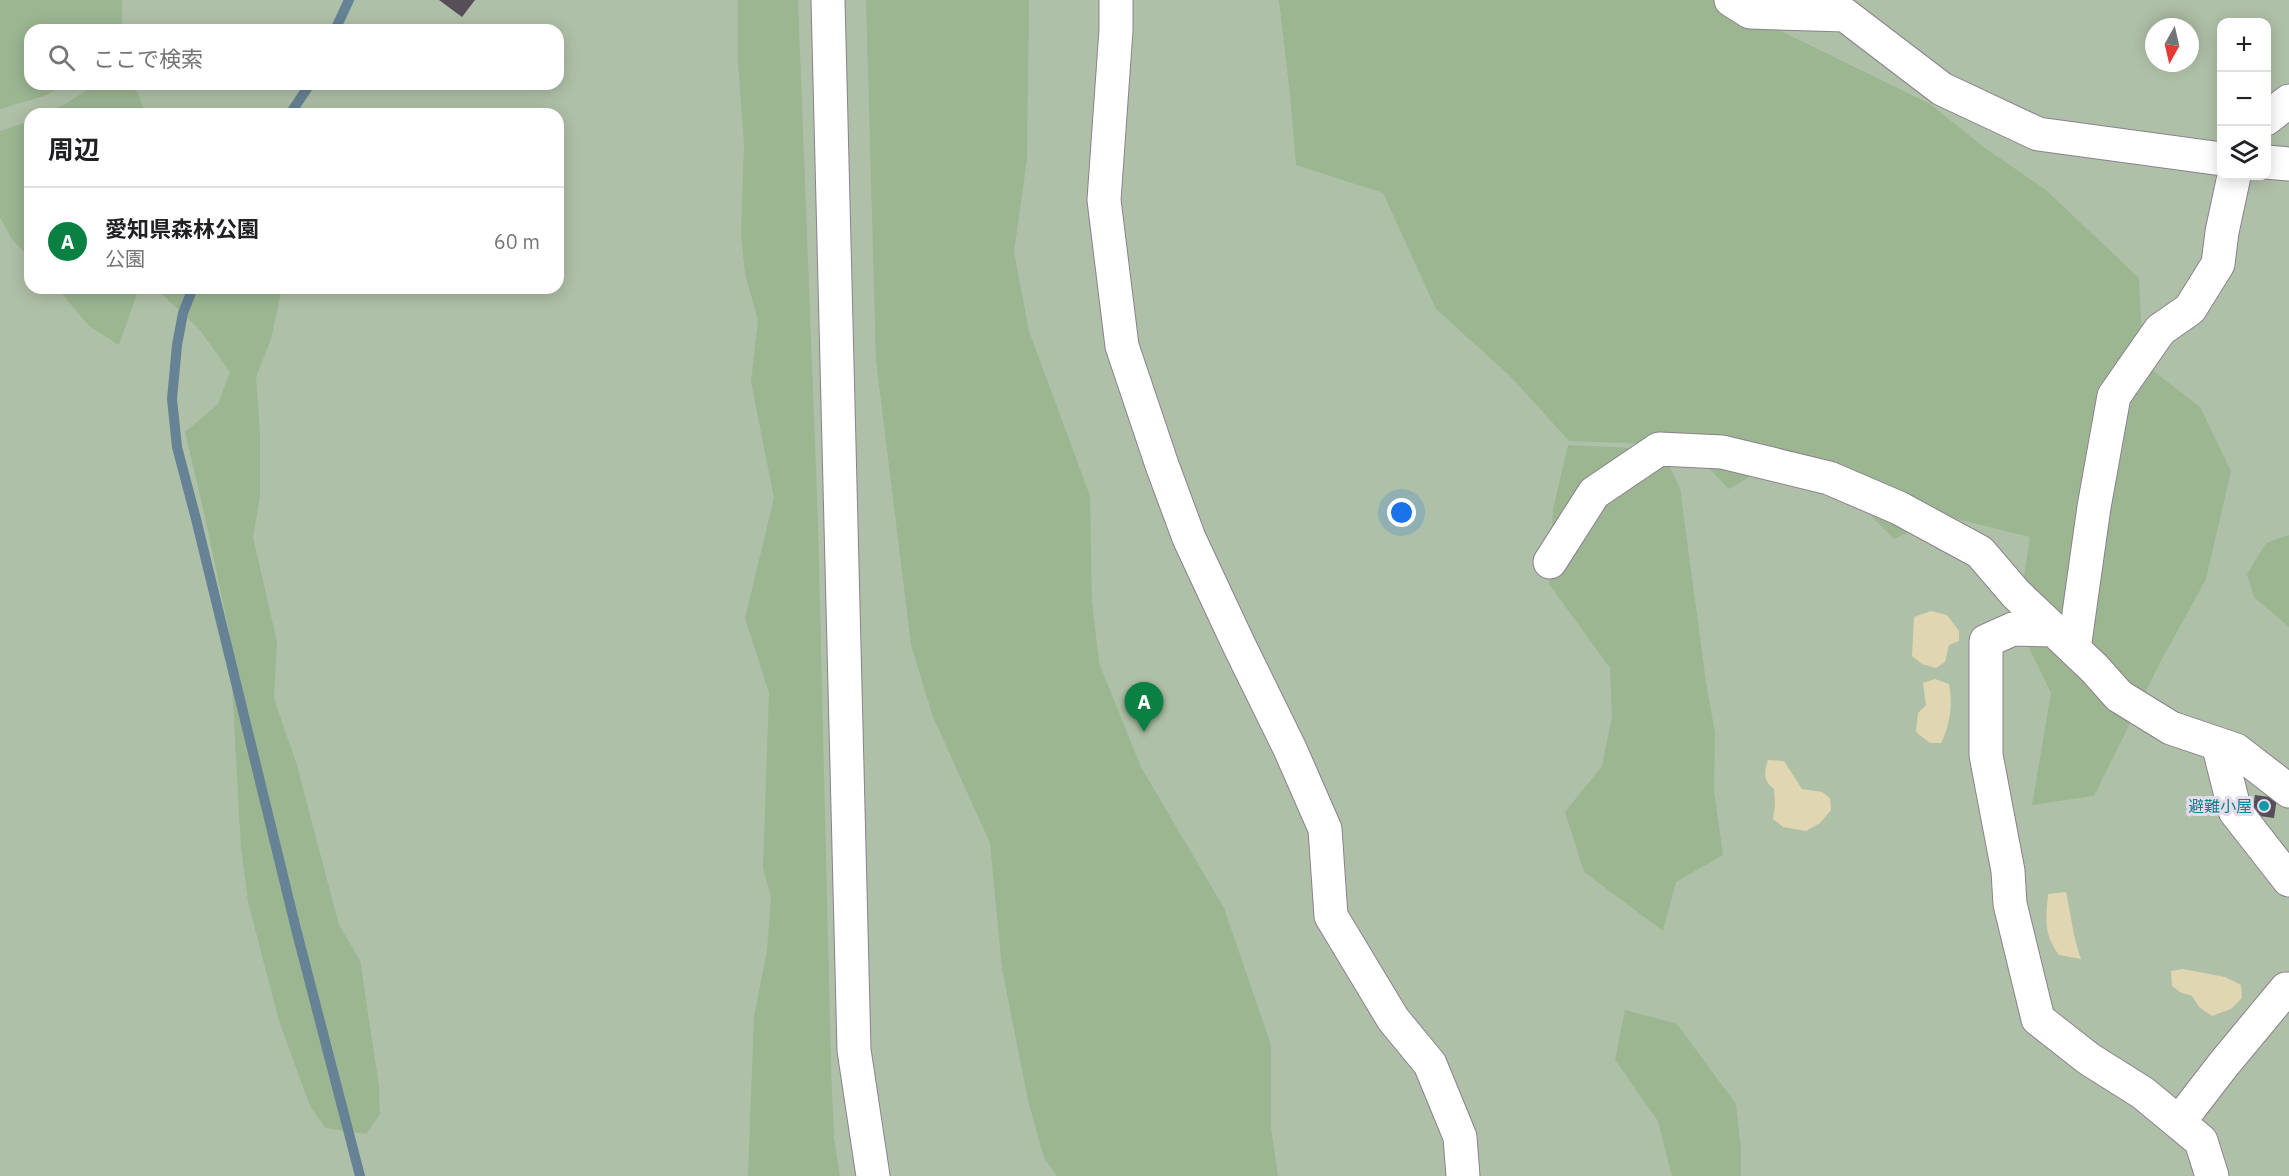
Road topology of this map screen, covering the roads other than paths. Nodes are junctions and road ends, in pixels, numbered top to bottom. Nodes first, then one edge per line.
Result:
1 (828, 0) edge
2 (1116, 0) edge
3 (1731, 0) edge
4 (2289, 101) edge
5 (2271, 115) edge
6 (2217, 158) edge
7 (2271, 162) edge
8 (2289, 164) edge
9 (2233, 180) edge
10 (1550, 562) dead end
11 (2064, 640) junction
12 (2218, 744) junction
13 (2289, 791) edge
14 (2289, 880) edge
15 (2289, 988) edge
16 (2179, 1122) junction
17 (873, 1176) edge
18 (1463, 1176) edge
19 (2212, 1176) edge

1 - 17 street
2 - 18 street
3 - 6 street
4 - 5 street
7 - 8 street
9 - 11 street
10 - 11 street
11 - 12 street
11 - 16 street
12 - 13 street
12 - 14 street
15 - 16 street
16 - 19 street

